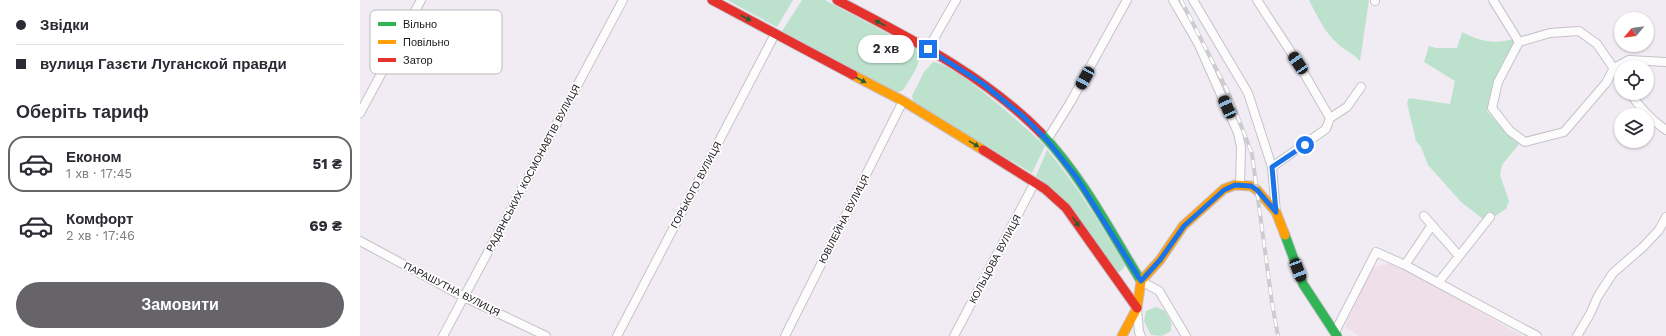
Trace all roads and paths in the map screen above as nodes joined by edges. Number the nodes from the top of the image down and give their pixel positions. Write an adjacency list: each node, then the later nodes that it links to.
1 (421, 0): 11 (street)
2 (623, 0): 39 (street, РАДЯНСЬКИХ КОСМОНАВТІВ ВУЛИЦЯ)
3 (712, 0): 12 (street, one-way to 12)
4 (837, 0): 14 (street, one-way to 4)
5 (956, 0): 14 (street)
6 (1127, 0): 25 (street)
7 (1173, 0): 28 (street)
8 (1193, 0): 26 (street)
9 (1257, 0): 23 (street)
10 (1493, 0): 13 (street)
11 (416, 10)
12 (775, 34): 21 (street, one-way to 21); 44 (street, ГОРЬКОГО ВУЛИЦЯ)
13 (1520, 42): 17 (street); 17 (street)
14 (928, 49): 25 (street)
15 (1654, 61): 16 (street)
16 (1666, 62)
17 (1614, 68)
18 (381, 74): 22 (street)
19 (1361, 87): 23 (street)
20 (1635, 100): 24 (street)
21 (903, 101): 27 (street, one-way to 27); 45 (street, ЮВІЛЕЙНА ВУЛИЦЯ)
22 (360, 113)
23 (1330, 118): 26 (street)
24 (1666, 130)
25 (1047, 140): 37 (street)
26 (1272, 167): 29 (street)
27 (1035, 182): 40 (street, one-way to 40); 46 (street, КОЛЬЦОВА ВУЛИЦЯ)
28 (1240, 185): 29 (street); 37 (street)
29 (1276, 212): 41 (street)
30 (1424, 216): 33 (street)
31 (1490, 217): 35 (street)
32 (1665, 222): 51 (street)
33 (1432, 226): 35 (street); 36 (street)
34 (360, 241): 39 (street, ПАРАШУТНА ВУЛИЦЯ)
35 (1458, 256): 38 (street)
36 (1405, 265): 38 (street); 41 (street)
37 (1141, 281): 40 (street); 49 (street)
38 (1438, 283): 50 (street)
39 (464, 297): 42 (street, РАДЯНСЬКИХ КОСМОНАВТІВ ВУЛИЦЯ); 43 (street, ПАРАШУТНА ВУЛИЦЯ)
40 (1137, 308): 47 (street); 48 (street)
41 (1336, 334)
42 (443, 336)
43 (546, 336)
44 (616, 336)
45 (785, 336)
46 (954, 336)
47 (1122, 336)
48 (1141, 336)
49 (1186, 336)
50 (1537, 336)
51 (1577, 336)

